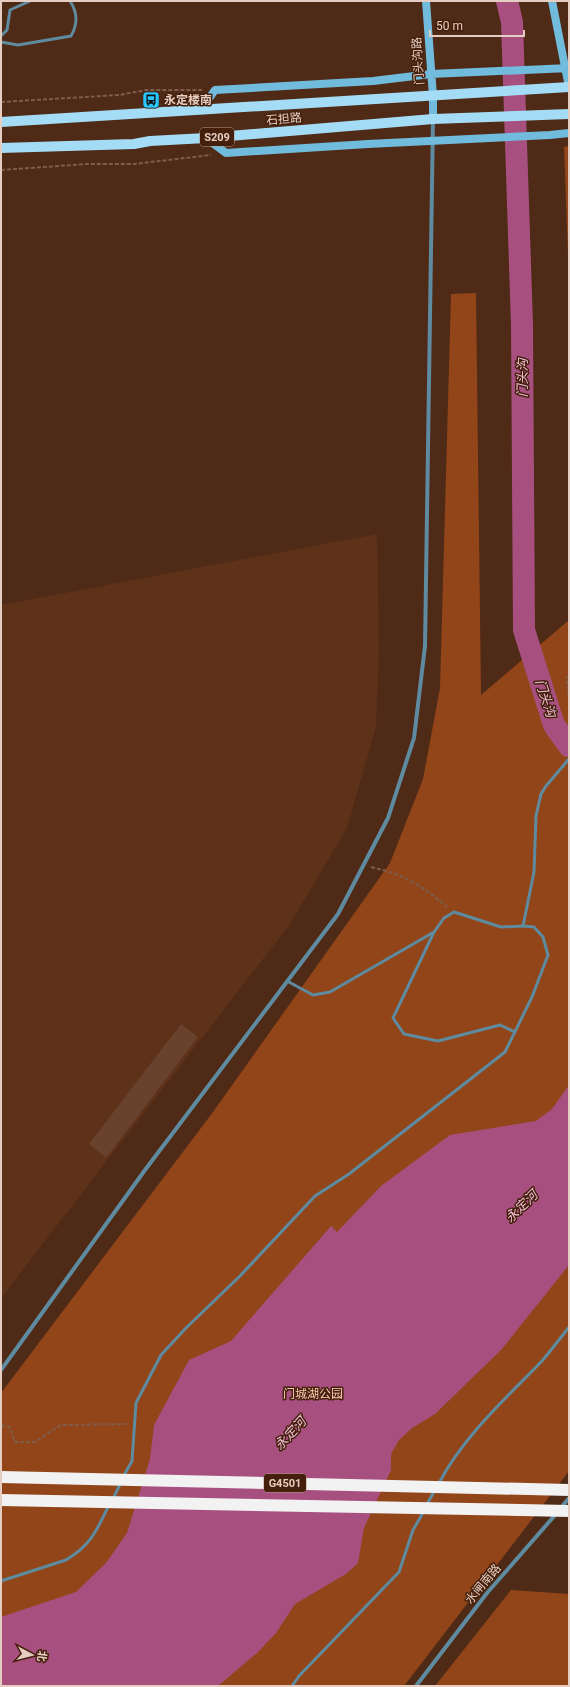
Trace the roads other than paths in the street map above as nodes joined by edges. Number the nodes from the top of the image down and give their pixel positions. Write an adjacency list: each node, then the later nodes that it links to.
1 (30, 1): 5 (lane)
2 (70, 1): 6 (lane)
3 (426, 1): 8 (street, 门头沟路)
4 (552, 1): 7 (street)
5 (1, 36)
6 (1, 42)
7 (567, 69): 8 (street); 9 (street)
8 (431, 74): 10 (street, 门头沟路); 11 (street)
9 (569, 87): 10 (main road, 石担路)
10 (433, 96): 11 (main road, 石担路); 13 (street, 门头沟路)
11 (201, 110): 14 (main road, 石担路)
12 (569, 114): 13 (main road, 石担路 / S209)
13 (432, 119): 16 (main road, 石担路 / S209); 17 (street)
14 (1, 122)
15 (569, 132): 17 (street)
16 (206, 138): 17 (street); 18 (main road, 石担路 / S209)
17 (432, 142): 22 (street)
18 (1, 148)
19 (569, 759): 20 (lane)
20 (523, 926): 21 (lane); 23 (lane)
21 (434, 932): 22 (lane); 23 (lane)
22 (287, 981): 25 (street)
23 (515, 1032): 31 (lane)
24 (569, 1327): 32 (lane)
25 (1, 1370)
26 (1, 1477): 27 (highway, G4501, bridge)
27 (569, 1490)
28 (569, 1498): 33 (street, 水闸南路)
29 (1, 1500): 30 (highway, G4501, bridge)
30 (569, 1511)
31 (1, 1581)
32 (292, 1686)
33 (416, 1686)

